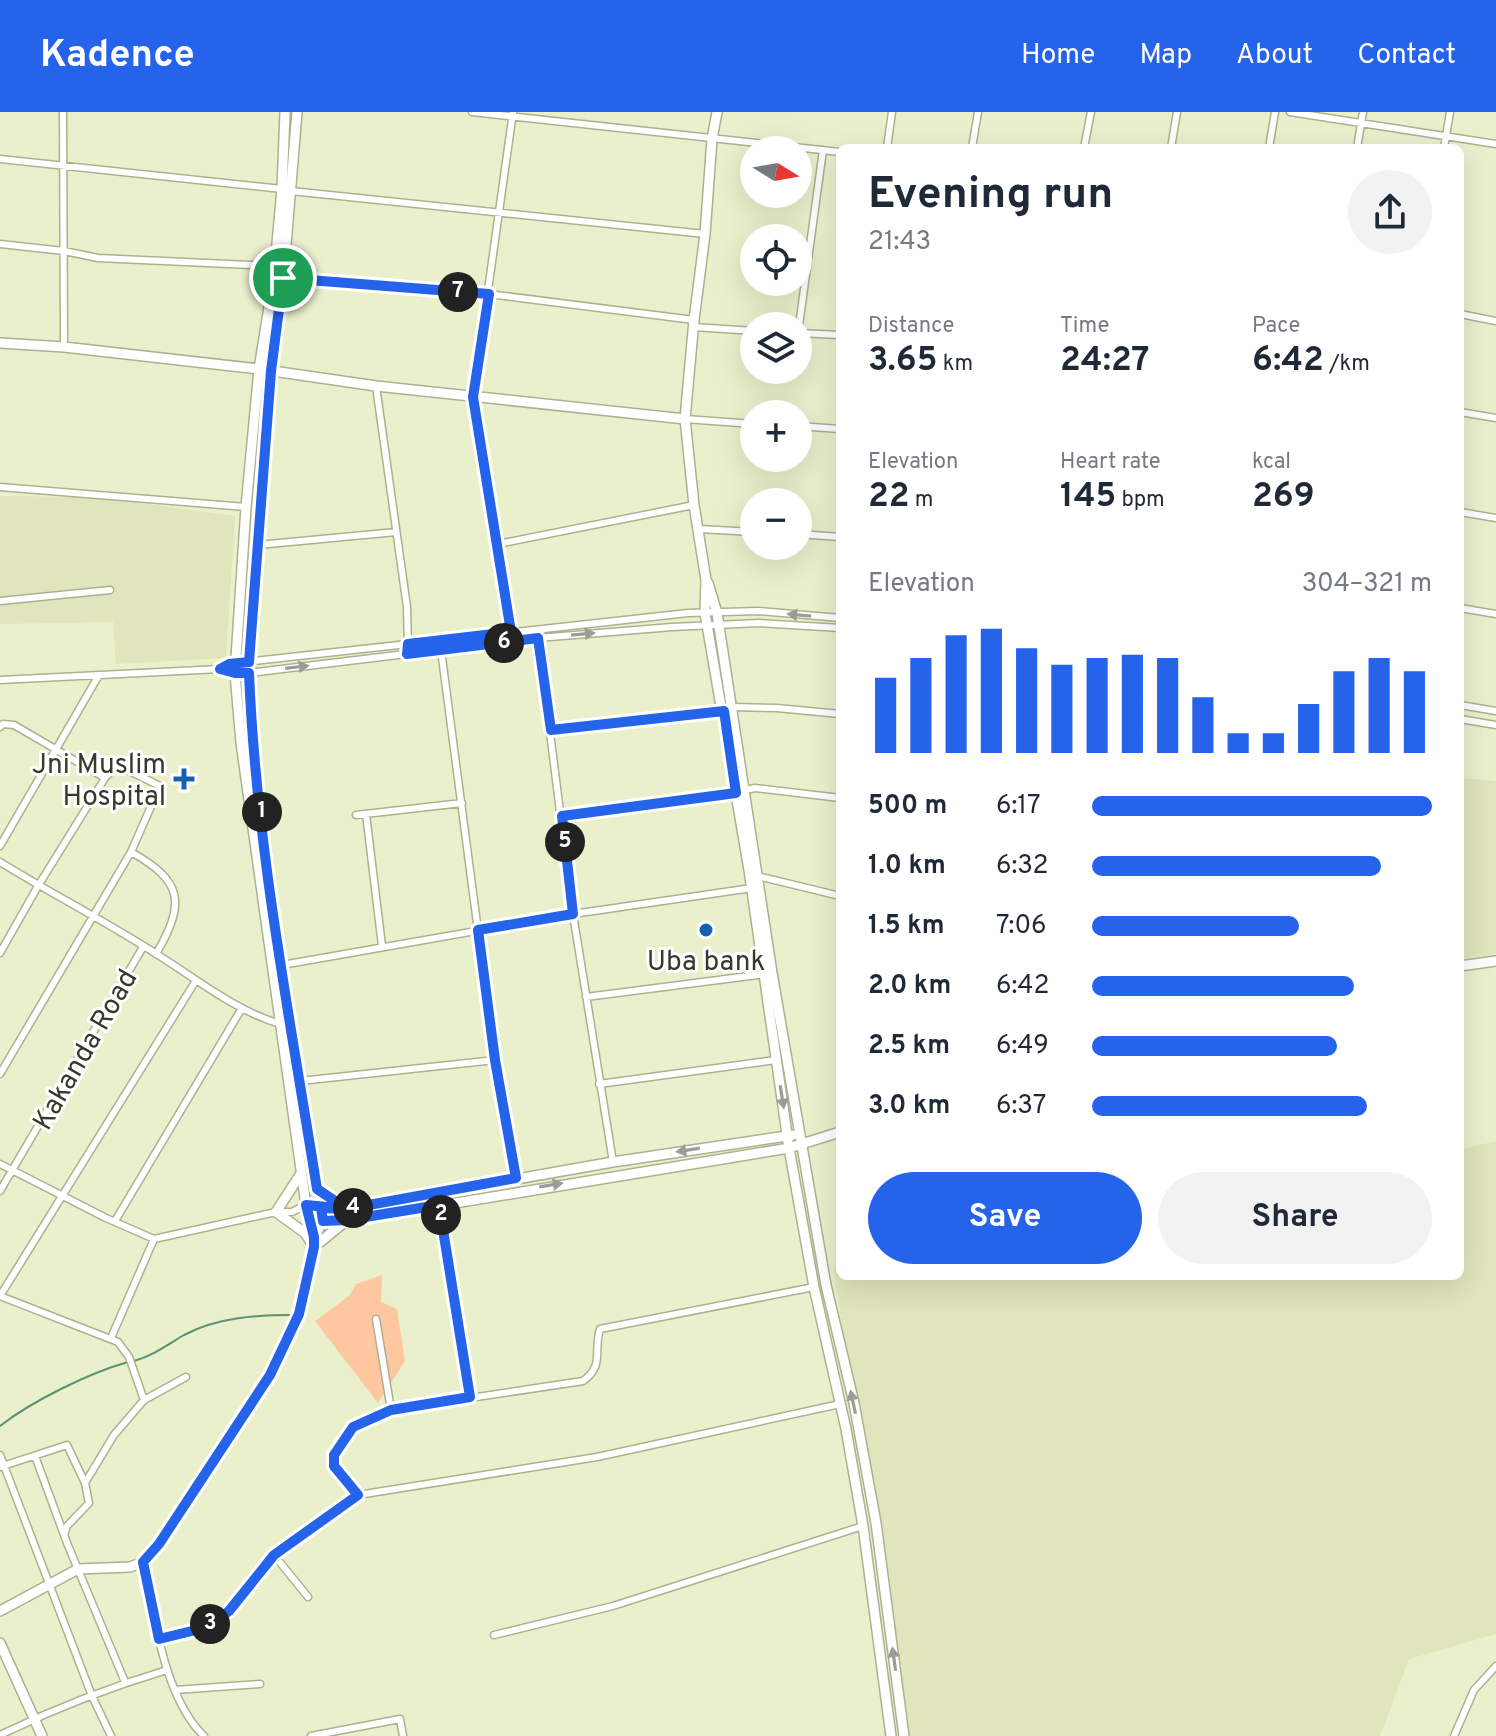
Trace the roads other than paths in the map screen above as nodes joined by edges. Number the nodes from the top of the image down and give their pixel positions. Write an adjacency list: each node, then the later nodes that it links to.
1 (63, 112): 29 (street)
2 (285, 112): 30 (street)
3 (297, 112): 30 (street)
4 (472, 112): 14 (street)
5 (717, 112): 17 (street)
6 (892, 112): 18 (street)
7 (978, 112): 19 (street)
8 (1091, 112): 20 (street)
9 (1177, 112): 21 (street)
10 (1275, 112): 22 (street)
11 (1290, 112): 15 (street)
12 (1363, 112): 15 (street)
13 (1450, 112): 16 (street)
14 (513, 114): 17 (street); 31 (street)
15 (1361, 124): 16 (street); 23 (street)
16 (1446, 137): 24 (street); 25 (street)
17 (712, 139): 26 (street); 32 (street)
18 (888, 144)
19 (973, 144)
20 (1085, 144)
21 (1172, 144)
22 (1270, 144)
23 (1358, 144)
24 (1445, 144)
25 (1496, 144)
26 (823, 150): 27 (street); 38 (street)
27 (836, 152)
28 (0, 159): 29 (street)
29 (63, 166): 30 (street); 34 (street)
30 (287, 190): 31 (street); 35 (street); 36 (street)
31 (500, 212): 32 (street); 37 (street)
32 (705, 234): 41 (street)
33 (0, 244): 34 (street)
34 (64, 251): 35 (street); 46 (street)
35 (274, 266): 47 (street)
36 (283, 278): 37 (street); 48 (street)
37 (489, 294): 41 (street); 50 (street)
38 (801, 312)
39 (1464, 315): 40 (street)
40 (1496, 321)
41 (694, 324): 42 (street); 53 (street)
42 (740, 329)
43 (812, 334): 44 (street)
44 (836, 335)
45 (0, 343): 46 (street)
46 (64, 347): 47 (street)
47 (259, 369): 48 (street); 59 (street)
48 (271, 371): 49 (street); 68 (street)
49 (376, 386): 50 (street); 64 (street)
50 (473, 397): 53 (street); 67 (street)
51 (1464, 413): 52 (street)
52 (1496, 418)
53 (685, 419): 54 (street); 58 (street)
54 (740, 423)
55 (812, 427): 56 (street)
56 (836, 429)
57 (0, 487): 59 (street)
58 (694, 505): 62 (street); 67 (street)
59 (246, 507): 86 (street)
60 (1464, 513): 61 (street)
61 (1496, 518)
62 (699, 529): 63 (street); 69 (street)
63 (740, 531)
64 (396, 532): 68 (street); 82 (street)
65 (812, 535): 66 (street)
66 (836, 537)
67 (498, 544): 80 (street)
68 (258, 545): 85 (street)
69 (706, 580): 73 (street); 74 (street)
70 (110, 590): 71 (street)
71 (0, 601)
72 (1464, 609): 75 (street)
73 (705, 613): 74 (street); 77 (street); 80 (street)
74 (717, 613): 76 (street, one-way to 74); 78 (street)
75 (1496, 614)
76 (836, 618)
77 (707, 625): 78 (street); 81 (street, one-way to 77); 90 (street)
78 (719, 625): 79 (street); 90 (street)
79 (836, 628)
80 (511, 632): 82 (street)
81 (538, 638): 83 (street); 96 (street)
82 (408, 644): 84 (street); 85 (street)
83 (441, 650): 84 (street); 101 (street)
84 (407, 654): 85 (street, one-way to 84)
85 (249, 667): 86 (street); 120 (street)
86 (235, 668): 87 (street); 126 (street)
87 (99, 675): 88 (street); 97 (street)
88 (0, 680)
89 (1464, 706): 91 (street)
90 (728, 709): 92 (street); 96 (street); 99 (street)
91 (1496, 711)
92 (836, 714)
93 (1464, 720): 94 (street)
94 (1496, 725)
95 (0, 727): 97 (street)
96 (551, 730): 104 (street)
97 (56, 748): 98 (street); 105 (street)
98 (105, 778): 106 (street); 109 (street)
99 (740, 792): 100 (street); 104 (street); 108 (street); 110 (street)
100 (836, 798)
101 (462, 803): 102 (street); 114 (street)
102 (366, 814): 103 (street); 115 (street)
103 (356, 815)
104 (562, 816): 112 (street)
105 (0, 846)
106 (131, 852): 113 (street); 118 (street)
107 (0, 862): 109 (street)
108 (757, 876): 111 (street); 134 (street)
109 (38, 886): 113 (street); 117 (street)
110 (752, 888): 112 (street); 122 (street)
111 (836, 895)
112 (573, 914): 114 (street); 124 (street)
113 (94, 918): 116 (street); 129 (street)
114 (478, 930): 115 (street); 127 (street)
115 (382, 946): 120 (street)
116 (143, 947): 118 (street); 138 (street, Kakanda Road)
117 (0, 953)
118 (156, 954): 123 (street)
119 (1496, 961): 121 (street)
120 (282, 965): 130 (street)
121 (1464, 965)
122 (765, 974): 124 (street); 128 (street)
123 (195, 982): 125 (street); 143 (street)
124 (586, 997): 131 (street)
125 (242, 1008): 126 (street); 151 (street)
126 (280, 1024): 139 (street)
127 (495, 1060): 130 (street); 140 (street)
128 (776, 1060): 131 (street); 133 (street, one-way to 133)
129 (0, 1074)
130 (300, 1081): 141 (street)
131 (599, 1084): 136 (street)
132 (836, 1133): 134 (street)
133 (788, 1135): 134 (street); 135 (street); 136 (street, one-way to 136)
134 (801, 1140): 135 (street); 194 (street, one-way to 134)
135 (789, 1148): 145 (street, one-way to 135); 155 (street)
136 (613, 1162): 140 (street)
137 (0, 1164): 138 (street)
138 (13, 1171): 142 (street, Kakanda Road); 143 (street)
139 (300, 1175): 144 (street); 147 (street)
140 (516, 1178): 149 (street)
141 (317, 1189): 146 (street); 149 (street)
142 (0, 1191)
143 (62, 1197): 151 (street); 156 (street)
144 (306, 1205): 146 (street); 148 (street); 150 (street)
145 (439, 1205): 149 (street); 160 (street)
146 (321, 1208): 149 (street); 152 (street)
147 (276, 1212): 148 (street); 153 (street); 154 (street)
148 (292, 1212): 150 (street)
149 (347, 1214): 152 (street); 154 (street)
150 (308, 1219): 152 (street); 154 (street)
151 (115, 1221): 153 (street)
152 (323, 1221): 154 (street)
153 (154, 1239): 158 (street)
154 (314, 1242): 172 (street)
155 (814, 1287): 160 (street); 162 (street)
156 (0, 1296): 158 (street)
157 (376, 1319): 163 (street)
158 (111, 1338): 161 (street)
159 (186, 1377): 161 (street)
160 (470, 1397): 163 (street)
161 (144, 1400): 167 (street)
162 (840, 1404): 168 (street); 169 (street)
163 (391, 1410): 168 (street)
164 (0, 1455): 166 (street)
165 (35, 1456): 166 (street); 167 (street); 170 (street)
166 (2, 1466): 174 (street)
167 (85, 1483): 170 (street)
168 (358, 1495): 171 (street)
169 (863, 1526): 177 (street); 193 (street)
170 (64, 1535): 173 (street)
171 (274, 1555): 175 (street); 178 (street)
172 (143, 1562): 173 (street); 178 (street)
173 (78, 1569): 174 (street); 182 (street)
174 (51, 1585): 176 (street); 185 (street)
175 (308, 1597)
176 (0, 1611)
177 (494, 1635)
178 (159, 1639): 181 (street)
179 (0, 1643): 186 (street)
180 (1496, 1666): 195 (street)
181 (167, 1670): 182 (street); 184 (street)
182 (125, 1682): 185 (street)
183 (260, 1684): 184 (street)
184 (175, 1690): 190 (street)
185 (92, 1696): 186 (street); 189 (street)
186 (35, 1718): 187 (street); 188 (street)
187 (0, 1735)
188 (42, 1736)
189 (111, 1736)
190 (204, 1736)
191 (311, 1736): 192 (street)
192 (403, 1736)
193 (891, 1736)
194 (904, 1736)
195 (1454, 1736)

